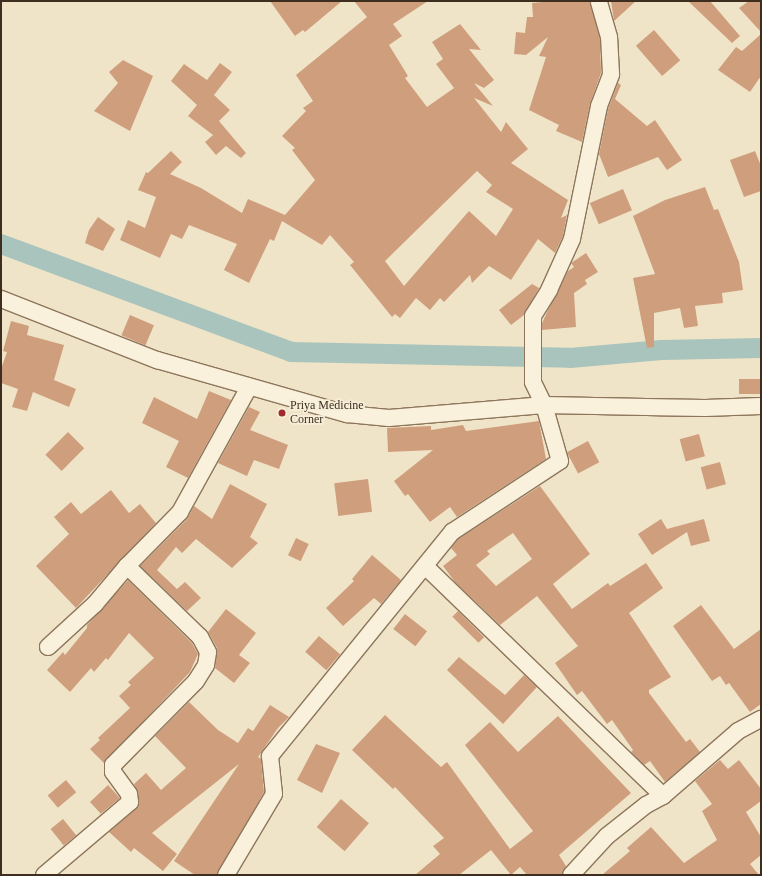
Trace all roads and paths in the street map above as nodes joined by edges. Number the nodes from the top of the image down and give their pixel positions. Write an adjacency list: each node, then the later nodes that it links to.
1 (599, 1): 4 (street)
2 (1, 299): 3 (street)
3 (249, 387): 4 (street); 6 (street)
4 (544, 405): 5 (street); 7 (street)
5 (761, 406)
6 (127, 566): 8 (street); 11 (street)
7 (425, 566): 10 (street); 12 (street)
8 (48, 647)
9 (761, 719): 10 (street)
10 (663, 796): 13 (street)
11 (44, 875)
12 (226, 875)
13 (571, 875)

